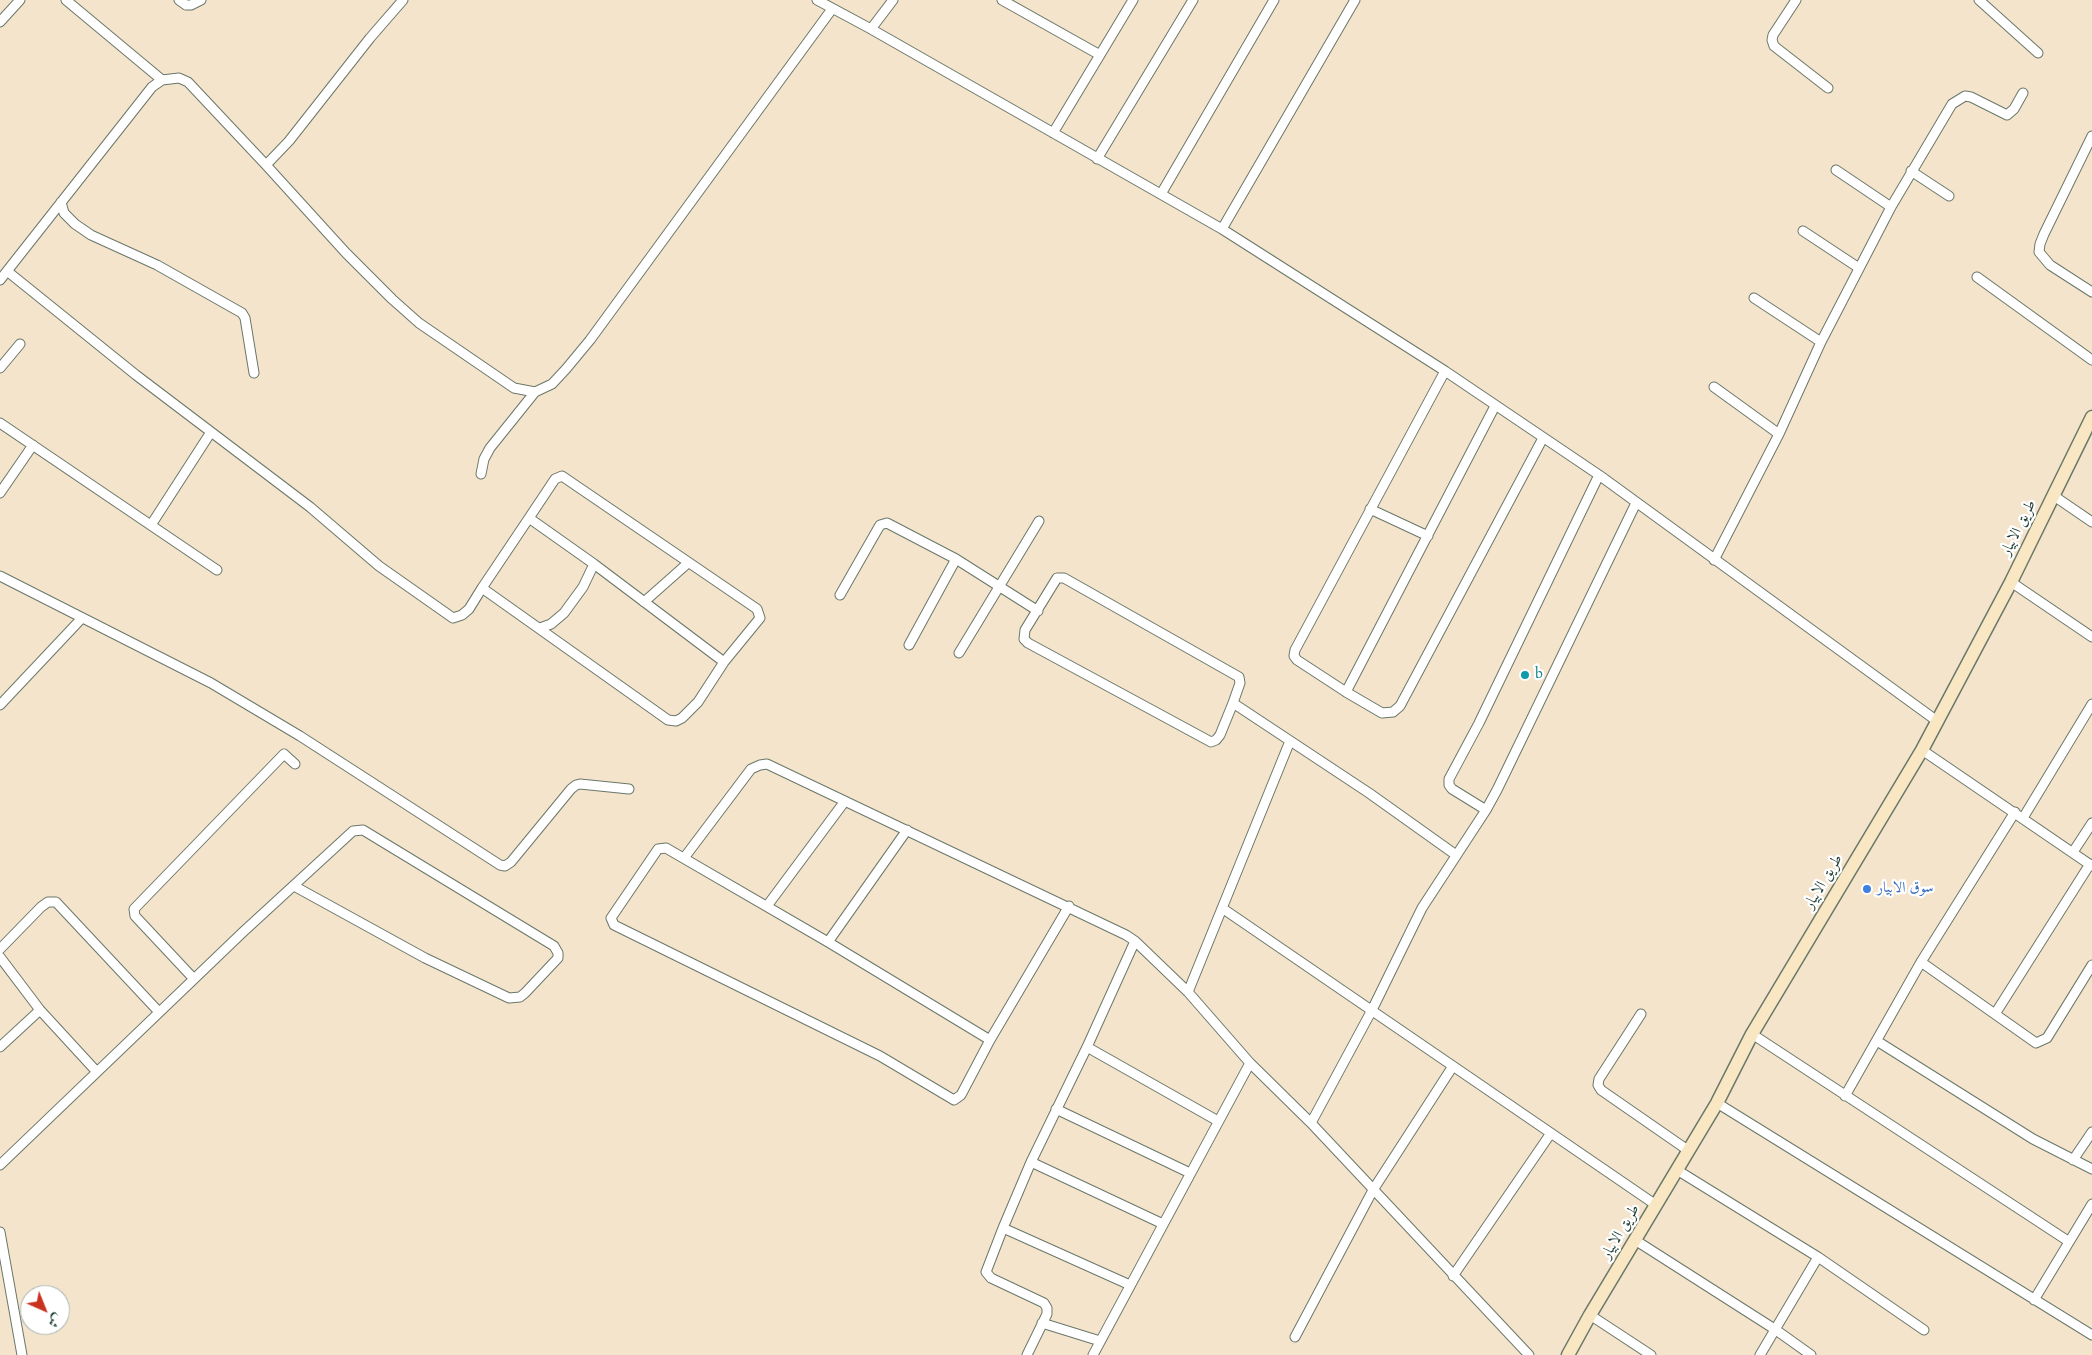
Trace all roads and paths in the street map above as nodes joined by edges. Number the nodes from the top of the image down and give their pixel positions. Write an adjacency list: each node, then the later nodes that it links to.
1 (20, 0): 16 (street)
2 (66, 0): 20 (street)
3 (179, 0): 4 (street)
4 (201, 0)
5 (403, 0): 26 (street)
6 (817, 0): 15 (street)
7 (893, 0): 17 (street)
8 (1002, 0): 19 (street)
9 (1133, 0): 19 (street)
10 (1193, 0): 25 (street)
11 (1274, 0): 29 (street)
12 (1355, 0): 33 (street)
13 (1796, 0): 21 (street)
14 (1980, 0): 18 (street)
15 (832, 9): 17 (street); 48 (street)
16 (0, 22)
17 (871, 28): 23 (street)
18 (2038, 53)
19 (1100, 55): 23 (street)
20 (162, 80): 26 (street); 31 (street)
21 (1828, 88)
22 (2023, 93): 28 (street)
23 (1053, 134): 25 (street)
24 (2092, 136): 39 (street)
25 (1097, 159): 29 (street)
26 (266, 164): 48 (street)
27 (1836, 170): 32 (street)
28 (1911, 171): 30 (street); 32 (street)
29 (1161, 194): 33 (street)
30 (1949, 196)
31 (61, 202): 36 (street); 46 (street)
32 (1891, 206): 35 (street)
33 (1222, 229): 45 (street)
34 (1803, 231): 35 (street)
35 (1859, 268): 41 (street)
36 (7, 272): 38 (street); 52 (street)
37 (1977, 277): 43 (street)
38 (0, 280)
39 (2092, 292)
40 (1754, 298): 41 (street)
41 (1821, 342): 53 (street)
42 (20, 344): 44 (street)
43 (2092, 360)
44 (0, 368)
45 (1445, 371): 49 (street); 61 (street)
46 (254, 373)
47 (1714, 387): 53 (street)
48 (535, 392): 56 (street)
49 (1495, 406): 54 (street); 66 (street)
50 (2092, 417): 59 (main road, طريق الابيار)
51 (0, 423): 55 (street)
52 (211, 432): 65 (street); 75 (street)
53 (1778, 434): 68 (street)
54 (1543, 438): 57 (street); 85 (street)
55 (33, 445): 58 (street); 65 (street)
56 (481, 474)
57 (1599, 475): 60 (street); 95 (street)
58 (0, 493)
59 (2054, 496): 64 (street); 73 (main road, طريق الابيار)
60 (1636, 503): 68 (street); 95 (street)
61 (1370, 509): 66 (street); 85 (street)
62 (528, 518): 69 (street); 70 (street); 75 (street)
63 (1039, 521): 74 (street)
64 (2092, 522)
65 (151, 525): 71 (street)
66 (1428, 536): 85 (street)
67 (956, 559): 74 (street); 76 (street); 82 (street)
68 (1714, 560): 89 (street)
69 (688, 563): 77 (street); 84 (street)
70 (594, 564): 77 (street); 80 (street)
71 (217, 570)
72 (0, 576): 79 (street)
73 (2011, 582): 81 (street); 89 (main road, طريق الابيار)
74 (998, 587): 78 (street); 83 (street)
75 (482, 588): 80 (street)
76 (840, 595)
77 (644, 602): 84 (street)
78 (1038, 611): 86 (street); 86 (street)
79 (82, 618): 88 (street); 93 (street)
80 (540, 628): 84 (street)
81 (2092, 636)
82 (909, 645)
83 (959, 652)
84 (724, 662)
85 (1346, 692)
86 (1233, 703): 90 (street)
87 (2092, 704): 96 (street)
88 (0, 705)
89 (1937, 721): 91 (main road, طريق الابيار)
90 (1290, 741): 100 (street); 106 (street)
91 (1922, 750): 96 (street); 120 (main road, طريق الابيار)
92 (295, 764): 113 (street)
93 (629, 789)
94 (845, 801): 98 (street); 101 (street); 104 (street)
95 (1486, 810): 100 (street)
96 (2019, 815): 99 (street); 111 (street)
97 (2092, 823): 99 (street)
98 (907, 830): 105 (street); 108 (street)
99 (2073, 852): 102 (street)
100 (1456, 855): 116 (street)
101 (684, 858): 104 (street); 121 (street)
102 (2091, 865): 119 (street)
103 (294, 886): 103 (street); 113 (street)
104 (767, 906): 108 (street)
105 (1069, 906): 107 (street); 121 (street)
106 (1222, 908): 114 (street); 116 (street)
107 (1135, 941): 114 (street); 124 (street)
108 (828, 942): 121 (street)
109 (0, 949): 117 (street)
110 (0, 957): 115 (street)
111 (1921, 962): 119 (street); 122 (street)
112 (2092, 965): 119 (street)
113 (194, 979): 117 (street)
114 (1188, 992): 125 (street)
115 (40, 1010): 123 (street); 127 (street)
116 (1372, 1010): 126 (street); 132 (street)
117 (159, 1012): 127 (street)
118 (1641, 1014): 135 (street)
119 (1995, 1014)
120 (1752, 1034): 128 (street); 129 (main road, طريق الابيار)
121 (990, 1040)
122 (1877, 1041): 128 (street); 136 (street)
123 (0, 1047)
124 (1087, 1047): 130 (street); 131 (street)
125 (1250, 1063): 131 (street); 132 (street)
126 (1453, 1066): 134 (street); 142 (street)
127 (97, 1072): 138 (street)
128 (1845, 1096): 149 (street)
129 (1717, 1103): 135 (main road, طريق الابيار); 153 (street)
130 (1056, 1109): 137 (street); 141 (street)
131 (1218, 1121): 141 (street)
132 (1311, 1123): 142 (street)
133 (2092, 1132): 136 (street)
134 (1551, 1133): 144 (street); 151 (street)
135 (1689, 1151): 139 (main road, طريق الابيار)
136 (2073, 1160): 140 (street)
137 (1031, 1162): 145 (street); 146 (street)
138 (0, 1165)
139 (1677, 1170): 144 (main road, طريق الابيار); 150 (street)
140 (2092, 1170)
141 (1190, 1173): 145 (street)
142 (1373, 1190): 151 (street); 159 (street)
143 (2092, 1204): 149 (street)
144 (1656, 1205): 148 (main road, طريق الابيار)
145 (1163, 1224): 152 (street)
146 (1003, 1228): 152 (street); 155 (street)
147 (0, 1232): 161 (street)
148 (1635, 1240): 154 (main road, طريق الابيار); 156 (street)
149 (2068, 1241): 153 (street)
150 (1818, 1257): 156 (street); 157 (street)
151 (1453, 1276): 164 (street)
152 (1130, 1285): 160 (street)
153 (2034, 1300): 158 (street)
154 (1590, 1315): 165 (main road, طريق الابيار); 166 (street)
155 (1042, 1323): 160 (street); 162 (street)
156 (1776, 1330): 167 (street); 168 (street)
157 (1924, 1330)
158 (2091, 1332)
159 (1295, 1337)
160 (1100, 1341): 163 (street)
161 (22, 1355)
162 (1027, 1355)
163 (1093, 1355)
164 (1529, 1355)
165 (1568, 1355)
166 (1651, 1355)
167 (1760, 1355)
168 (1812, 1355)

